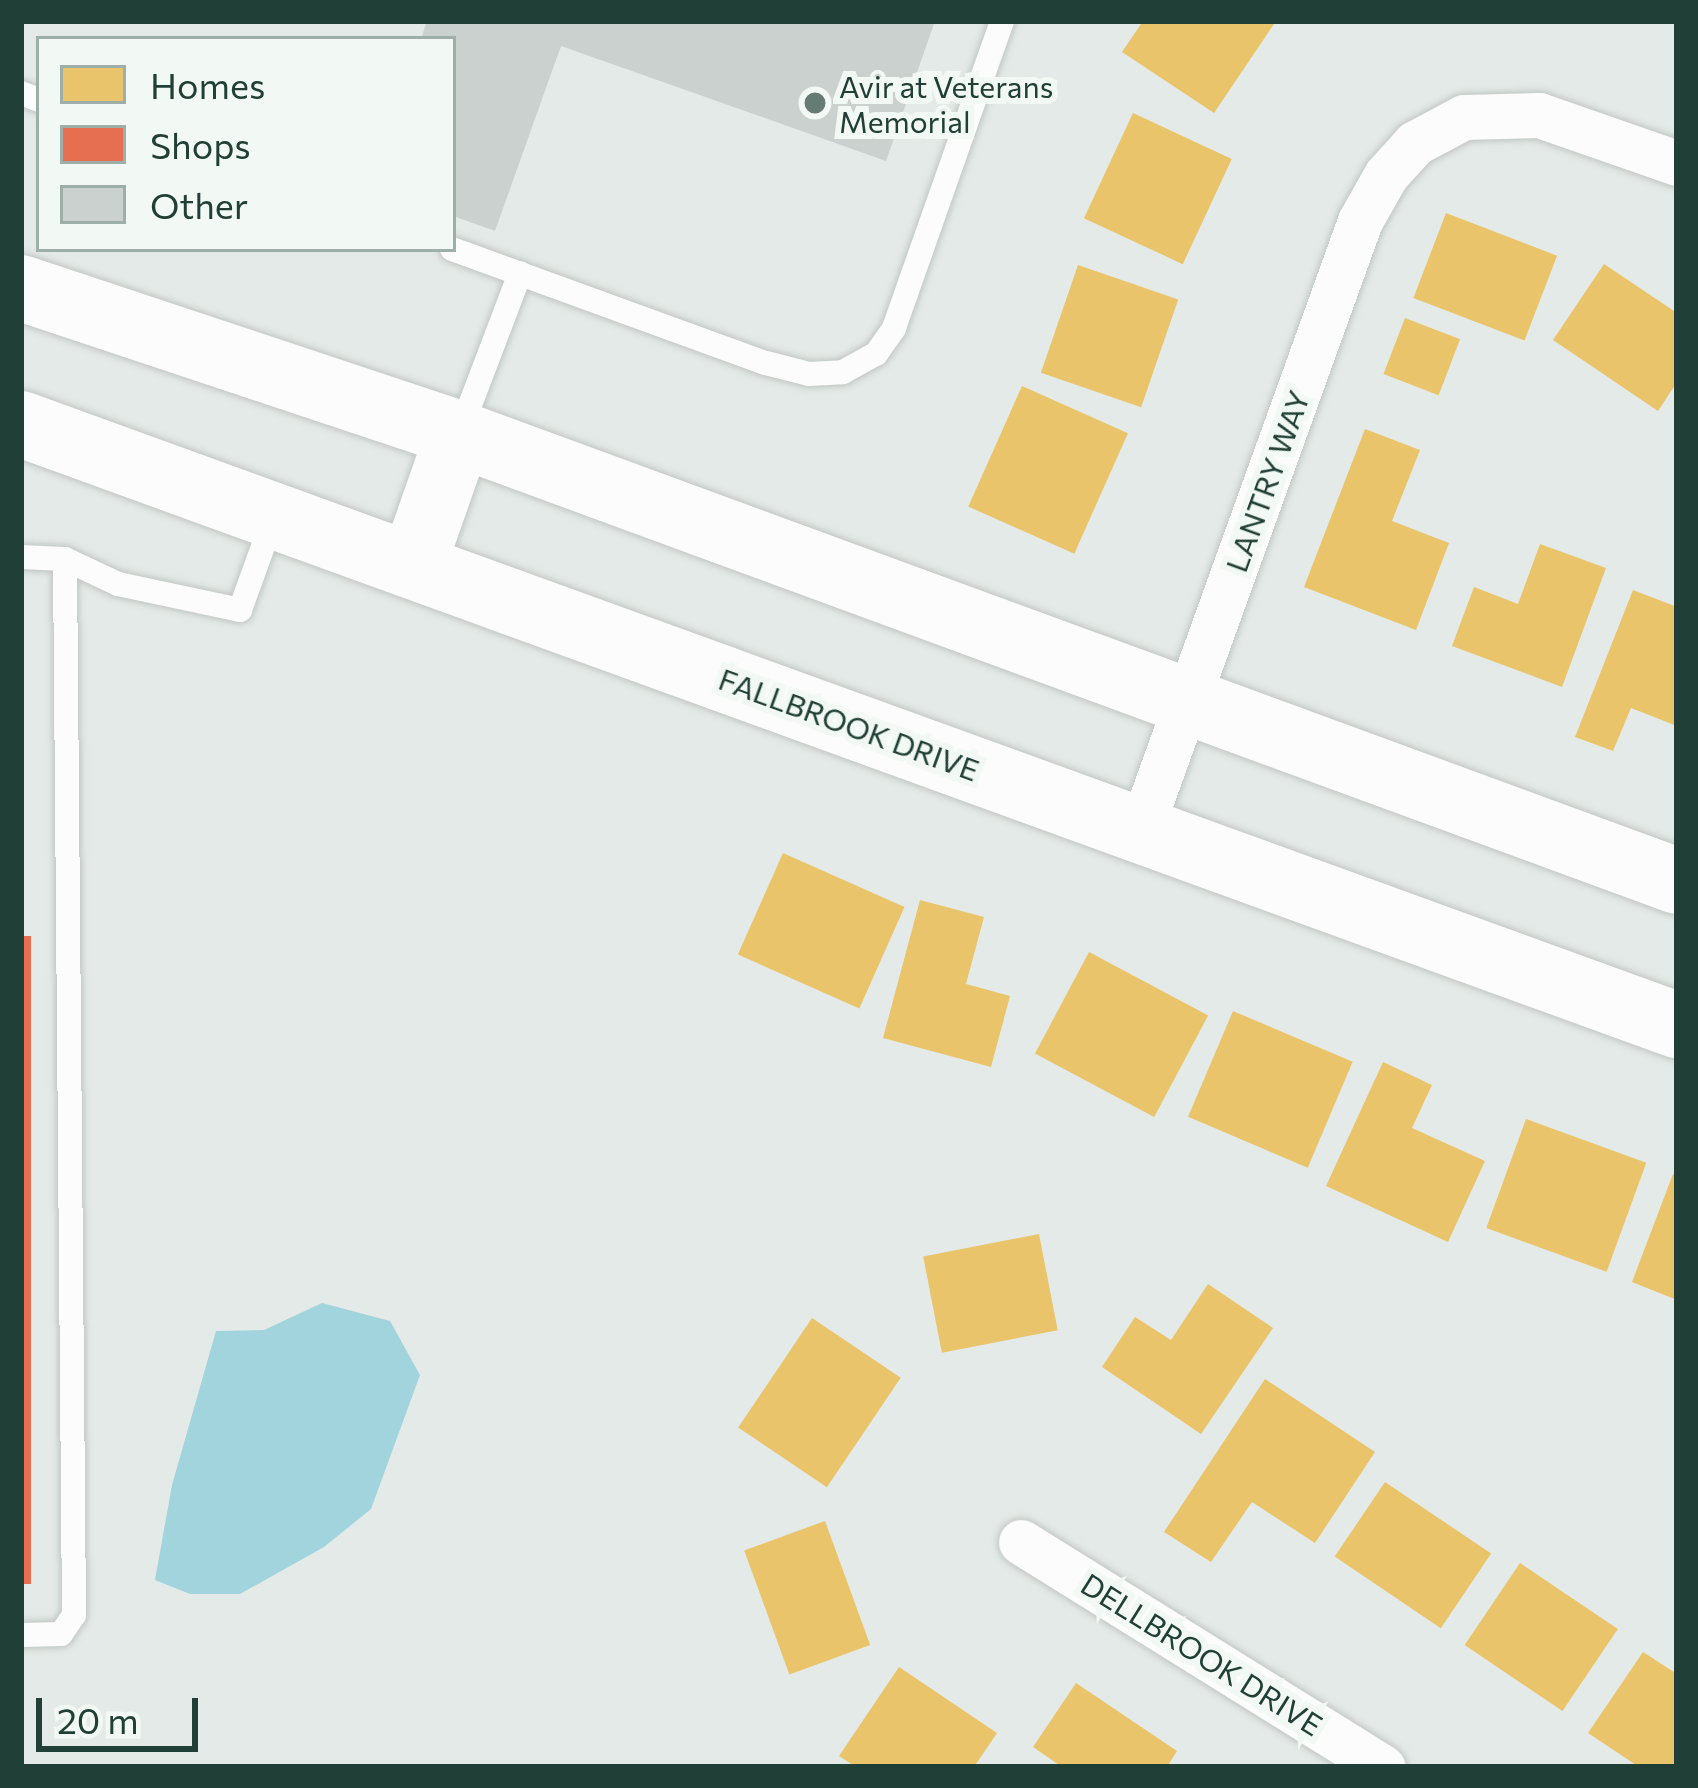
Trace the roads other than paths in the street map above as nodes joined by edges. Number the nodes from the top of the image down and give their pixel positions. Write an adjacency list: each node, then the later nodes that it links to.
1 (1002, 21): 4 (lane)
2 (1677, 164): 12 (street, LANTRY WAY)
3 (456, 250): 4 (lane)
4 (520, 274): 7 (lane)
5 (21, 288): 7 (main road)
6 (21, 424): 8 (main road, FALLBROOK DRIVE)
7 (459, 434): 11 (main road); 12 (main road)
8 (274, 516): 10 (lane); 11 (main road, FALLBROOK DRIVE)
9 (21, 557): 10 (lane)
10 (65, 559): 17 (lane)
11 (413, 565): 13 (main road, FALLBROOK DRIVE)
12 (1187, 703): 13 (street, LANTRY WAY); 14 (main road)
13 (1140, 831): 15 (main road, FALLBROOK DRIVE)
14 (1677, 881)
15 (1677, 1025)
16 (1021, 1541): 18 (street, DELLBROOK DRIVE)
17 (21, 1635)
18 (1383, 1767)

